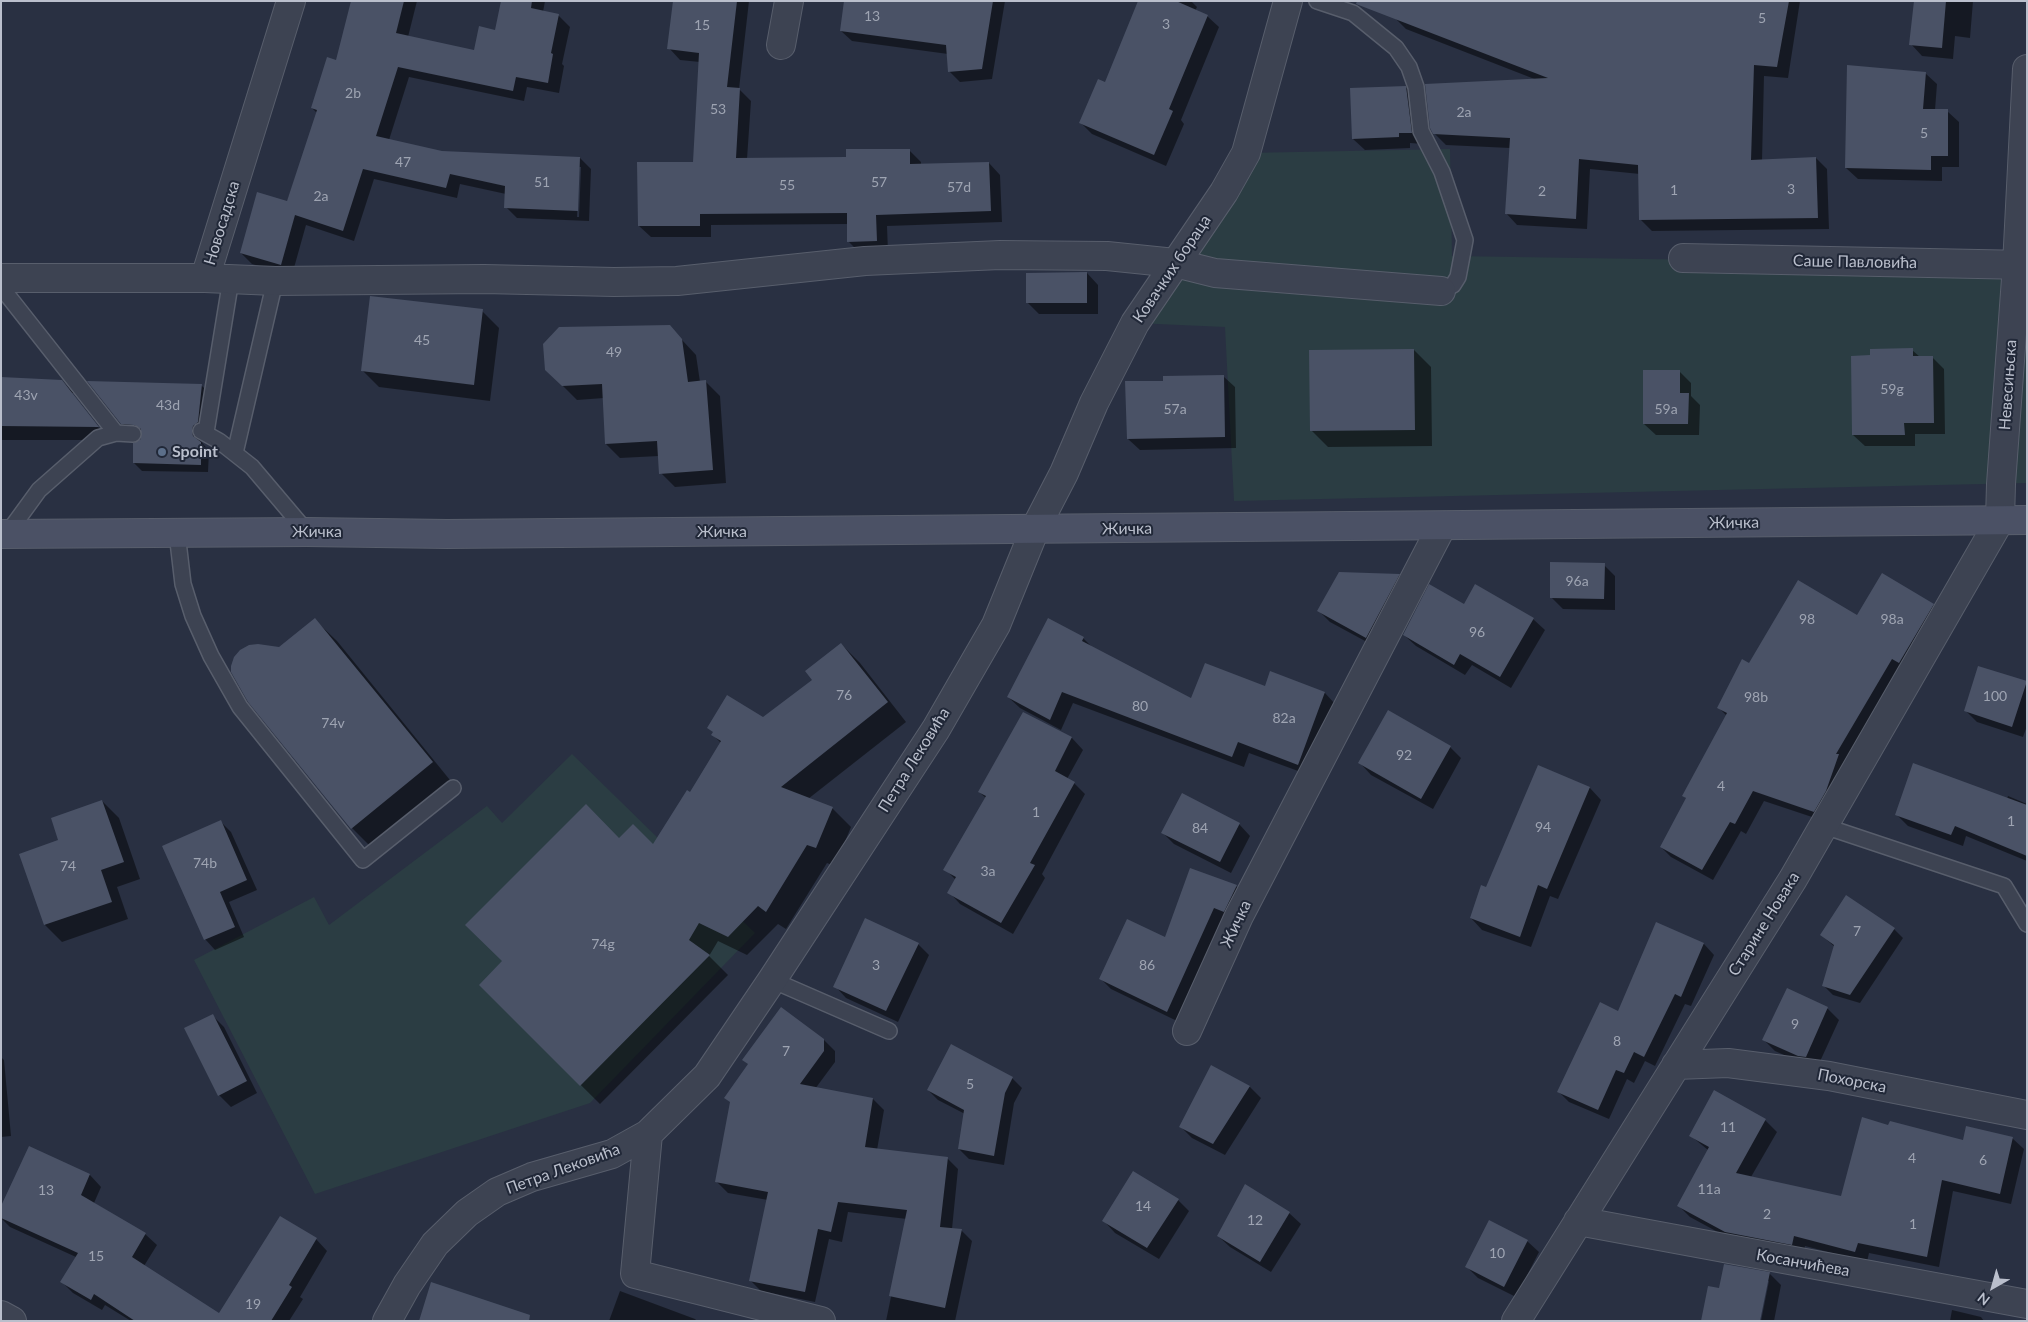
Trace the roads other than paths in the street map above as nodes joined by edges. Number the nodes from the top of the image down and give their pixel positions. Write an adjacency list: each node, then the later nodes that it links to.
1 (291, 1): 11 (street, Новосадска)
2 (789, 1): 5 (street)
3 (1288, 1): 8 (street, Ковачких бораца)
4 (1317, 1): 14 (lane)
5 (781, 45)
6 (2027, 69): 9 (street, Невесињска)
7 (1683, 258): 9 (street, Саше Павловића)
8 (1175, 263): 12 (street); 14 (street); 20 (street, Ковачких бораца)
9 (2022, 265): 18 (street, Невесињска)
10 (1, 278): 11 (street, Новосадска)
11 (218, 279): 12 (street); 17 (lane)
12 (275, 281): 17 (lane)
13 (1, 287): 15 (lane)
14 (1441, 291)
15 (116, 434): 16 (lane); 23 (lane)
16 (133, 434)
17 (235, 453): 21 (lane)
18 (2014, 520): 19 (main road, Жичка); 25 (street, Старине Новака)
19 (1442, 526): 20 (main road, Жичка); 29 (street, Жичка)
20 (1035, 529): 21 (main road, Жичка); 27 (street, Петра Лековића)
21 (307, 532): 22 (main road, Жичка)
22 (177, 533): 23 (main road, Жичка); 24 (lane)
23 (4, 534)
24 (453, 788)
25 (1824, 826): 26 (lane); 30 (street, Старине Новака)
26 (2027, 924)
27 (772, 980): 28 (lane); 32 (street, Петра Лековића)
28 (889, 1031)
29 (1187, 1031)
30 (1676, 1065): 31 (street, Похорска); 33 (street, Старине Новака)
31 (2027, 1114)
32 (648, 1134): 37 (street, Петра Лековића); 38 (street, Петра Лековића)
33 (1578, 1221): 34 (street, Косанчићева); 39 (street, Старине Новака)
34 (2027, 1304)
35 (1, 1315): 36 (street)
36 (12, 1321)
37 (387, 1321)
38 (821, 1321)
39 (1516, 1321)

